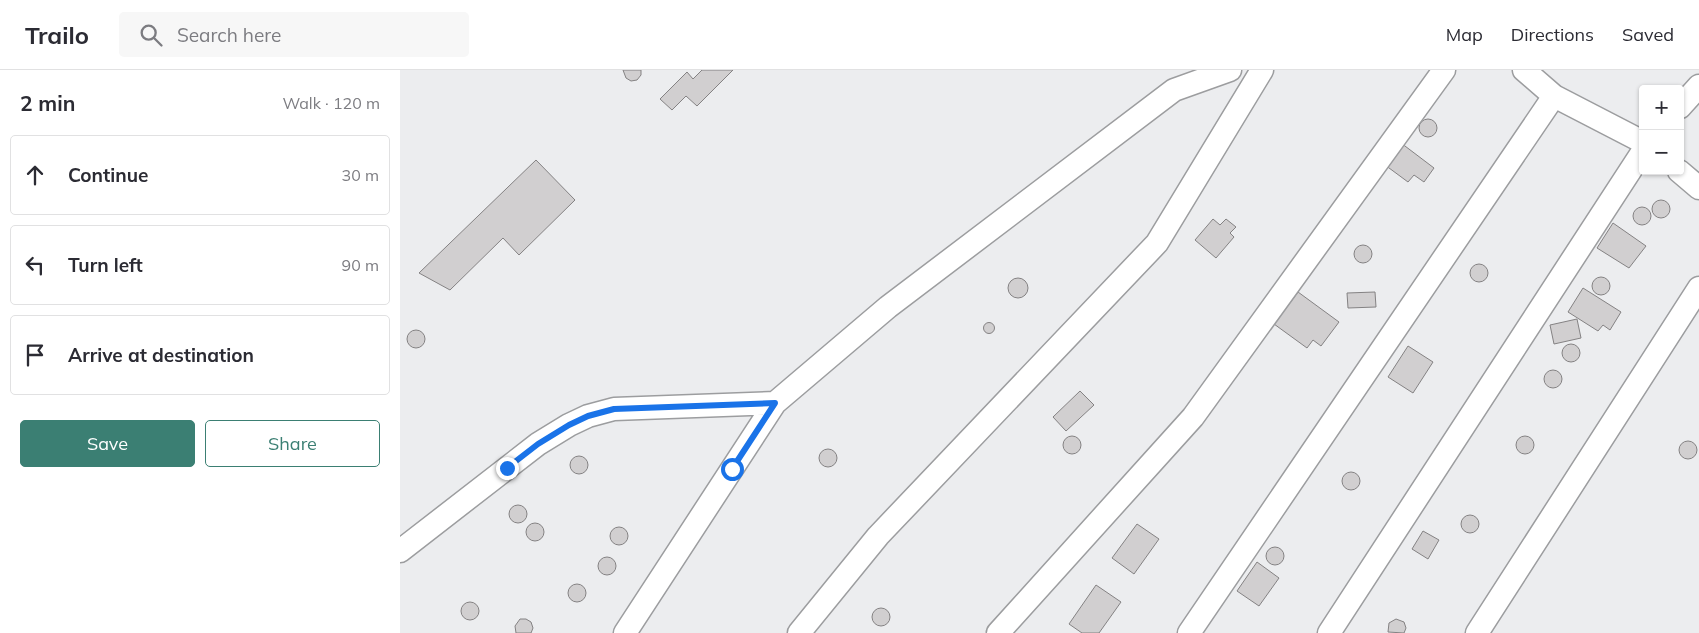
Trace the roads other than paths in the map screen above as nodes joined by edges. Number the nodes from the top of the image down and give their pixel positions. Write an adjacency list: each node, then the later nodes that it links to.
1 (1230, 70): 13 (street)
2 (1262, 70): 16 (street)
3 (1444, 70): 17 (street)
4 (1524, 70): 6 (street)
5 (1699, 86): 7 (street)
6 (1554, 96): 8 (street); 18 (street)
7 (1684, 103)
8 (1639, 140)
9 (1639, 157): 19 (street)
10 (1684, 175): 11 (street)
11 (1699, 188)
12 (1699, 288): 20 (street)
13 (775, 403): 14 (street); 15 (street)
14 (400, 551)
15 (625, 633)
16 (799, 633)
17 (998, 633)
18 (1189, 633)
19 (1329, 633)
20 (1477, 633)

